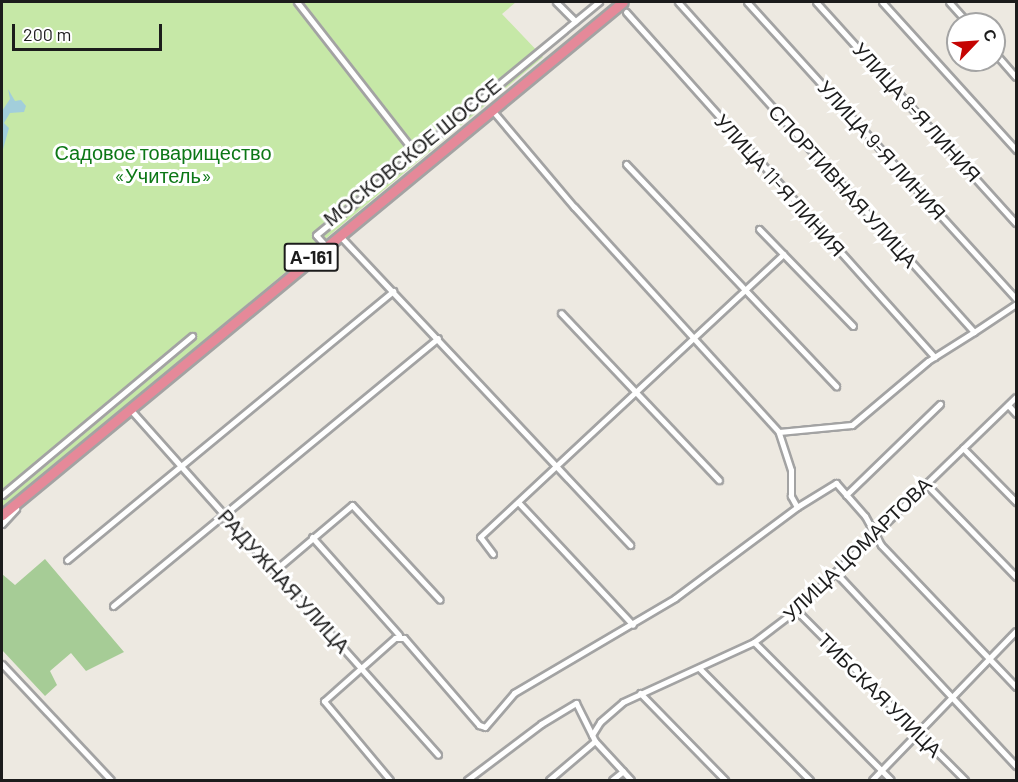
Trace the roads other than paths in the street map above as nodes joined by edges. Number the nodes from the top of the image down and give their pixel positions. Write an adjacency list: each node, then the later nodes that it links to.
1 (297, 2): 15 (street)
2 (556, 2): 10 (street)
3 (599, 2): 10 (street)
4 (623, 2): 13 (highway, МОСКОВСКОЕ ШОССЕ / А-161)
5 (678, 2): 28 (street, СПОРТИВНАЯ УЛИЦА)
6 (747, 2): 24 (street, УЛИЦА 9-Я ЛИНИЯ)
7 (816, 2): 17 (street, УЛИЦА 8-Я ЛИНИЯ)
8 (882, 2): 14 (street)
9 (626, 12): 32 (street, УЛИЦА 11-Я ЛИНИЯ)
10 (574, 21): 15 (street)
11 (1006, 65): 12 (street)
12 (1017, 77)
13 (492, 110): 19 (highway, МОСКОВСКОЕ ШОССЕ / А-161); 30 (street)
14 (1017, 150)
15 (415, 153): 20 (street)
16 (626, 164): 22 (street)
17 (1017, 223)
18 (759, 229): 21 (street)
19 (339, 234): 20 (highway, МОСКОВСКОЕ ШОССЕ / А-161); 23 (street)
20 (325, 245): 38 (highway, МОСКОВСКОЕ ШОССЕ / А-161)
21 (783, 254): 22 (street); 27 (street)
22 (746, 289): 30 (street); 33 (street)
23 (393, 291): 31 (street); 43 (street)
24 (1017, 299)
25 (1017, 304): 28 (street)
26 (561, 313): 34 (street)
27 (854, 326)
28 (975, 332): 32 (street)
29 (192, 336): 46 (street)
30 (694, 337): 34 (street); 40 (street)
31 (438, 338): 42 (street); 52 (street)
32 (935, 357): 40 (street)
33 (836, 386)
34 (635, 393): 42 (street); 44 (street)
35 (1017, 397): 37 (street, УЛИЦА ЦОМАРТОВА)
36 (940, 404): 47 (street)
37 (1008, 405): 39 (street); 41 (street, УЛИЦА ЦОМАРТОВА)
38 (130, 410): 43 (street, РАДУЖНАЯ УЛИЦА); 51 (highway, МОСКОВСКОЕ ШОССЕ / А-161); 53 (street)
39 (1017, 414)
40 (779, 432): 50 (street)
41 (963, 448): 45 (street, УЛИЦА ЦОМАРТОВА); 49 (street)
42 (559, 465): 48 (street); 56 (street)
43 (181, 467): 52 (street, РАДУЖНАЯ УЛИЦА); 58 (street)
44 (719, 480)
45 (926, 483): 55 (street, УЛИЦА ЦОМАРТОВА); 61 (street)
46 (2, 495)
47 (846, 495): 50 (street); 55 (street)
48 (518, 502): 57 (street); 65 (street)
49 (1017, 502)
50 (797, 507): 65 (street)
51 (2, 514)
52 (225, 515): 59 (street, РАДУЖНАЯ УЛИЦА); 63 (street)
53 (2, 524)
54 (312, 537): 59 (street); 62 (street); 67 (street)
55 (875, 537): 60 (street, УЛИЦА ЦОМАРТОВА); 69 (street)
56 (630, 545)
57 (493, 554)
58 (66, 560)
59 (274, 571): 71 (street, РАДУЖНАЯ УЛИЦА)
60 (836, 573): 64 (street, УЛИЦА ЦОМАРТОВА); 77 (street)
61 (1017, 577)
62 (440, 600)
63 (113, 606)
64 (796, 610): 68 (street, УЛИЦА ЦОМАРТОВА); 78 (street, ТИБСКАЯ УЛИЦА)
65 (633, 625): 67 (street)
66 (1017, 631): 69 (street)
67 (399, 635): 71 (street)
68 (754, 642): 72 (street, УЛИЦА ЦОМАРТОВА); 83 (street)
69 (988, 659): 74 (street); 77 (street)
70 (2, 663): 84 (street)
71 (361, 667): 80 (street, РАДУЖНАЯ УЛИЦА); 85 (street)
72 (699, 668): 76 (street, УЛИЦА ЦОМАРТОВА); 91 (street)
73 (1017, 676): 74 (street)
74 (1011, 681): 75 (street)
75 (1017, 687)
76 (640, 693): 79 (street, УЛИЦА ЦОМАРТОВА); 90 (street)
77 (955, 698): 78 (street); 81 (street)
78 (918, 734): 83 (street); 94 (street, ТИБСКАЯ УЛИЦА)
79 (594, 738): 82 (street); 86 (street); 87 (street, УЛИЦА ЦОМАРТОВА)
80 (438, 755)
81 (1017, 766)
82 (623, 771): 88 (street); 89 (street)
83 (882, 771): 92 (street); 93 (street)
84 (111, 780)
85 (390, 780)
86 (467, 780)
87 (549, 780)
88 (612, 780)
89 (631, 780)
90 (725, 780)
91 (810, 780)
92 (872, 780)
93 (891, 780)
94 (965, 780)

